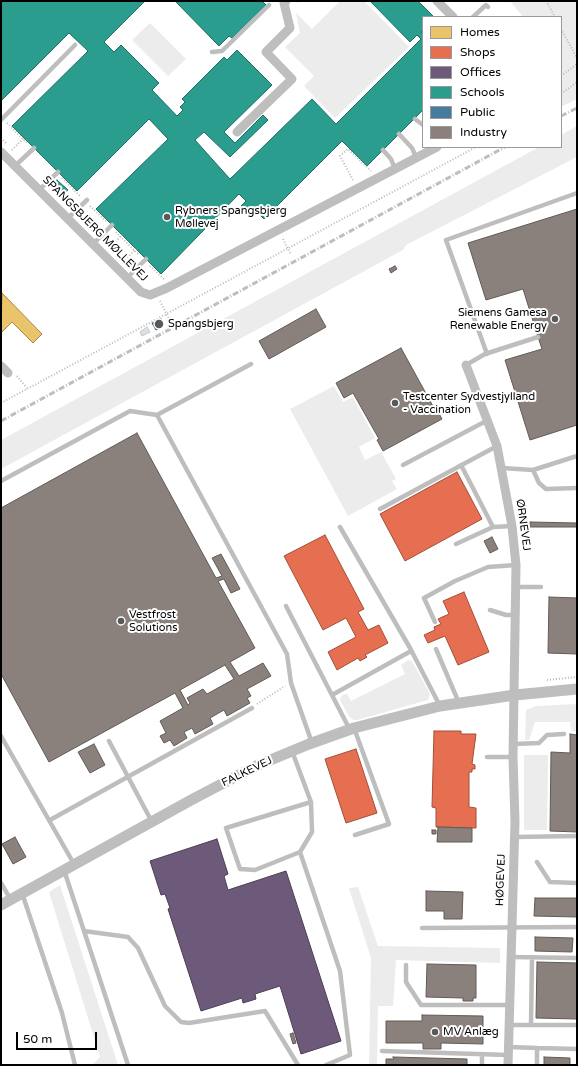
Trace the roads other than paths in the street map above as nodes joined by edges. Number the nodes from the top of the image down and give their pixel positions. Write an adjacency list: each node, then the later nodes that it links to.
1 (286, 1): 12 (street)
2 (437, 1): 5 (street)
3 (269, 5): 8 (lane)
4 (488, 7): 6 (lane)
5 (452, 16)
6 (474, 16)
7 (75, 45): 9 (lane)
8 (212, 52)
9 (2, 119)
10 (415, 119): 11 (lane)
11 (422, 124)
12 (237, 132)
13 (399, 134): 18 (lane)
14 (33, 148): 20 (lane)
15 (435, 148): 18 (street)
16 (383, 150): 19 (lane)
17 (4, 155): 20 (street, SPANGSBJERG MØLLEVEJ)
18 (416, 158): 19 (street)
19 (393, 165): 29 (street, SPANGSBJERG MØLLEVEJ)
20 (15, 166): 22 (street, SPANGSBJERG MØLLEVEJ)
21 (58, 172): 22 (lane)
22 (39, 190): 25 (street, SPANGSBJERG MØLLEVEJ)
23 (577, 193): 31 (lane)
24 (87, 200): 25 (lane)
25 (67, 219): 27 (street, SPANGSBJERG MØLLEVEJ)
26 (112, 225): 27 (lane)
27 (93, 244): 29 (street, SPANGSBJERG MØLLEVEJ)
28 (146, 259): 29 (lane)
29 (127, 278)
30 (538, 337): 31 (lane)
31 (488, 354): 33 (lane)
32 (251, 364): 36 (lane)
33 (466, 364): 37 (street, ØRNEVEJ)
34 (1, 366): 35 (street)
35 (8, 373)
36 (157, 415): 44 (lane); 70 (lane)
37 (488, 420): 38 (street, ØRNEVEJ); 40 (lane)
38 (498, 446): 41 (lane); 42 (street, ØRNEVEJ)
39 (577, 456): 43 (lane)
40 (403, 465)
41 (461, 466): 46 (lane); 49 (lane)
42 (502, 468): 43 (lane); 47 (street, ØRNEVEJ)
43 (533, 470): 45 (lane)
44 (1, 481)
45 (577, 488)
46 (380, 509)
47 (512, 526): 49 (lane); 51 (street, ØRNEVEJ)
48 (340, 527): 59 (lane)
49 (493, 527): 50 (lane)
50 (456, 544)
51 (516, 565): 52 (street, ØRNEVEJ); 57 (lane)
52 (516, 587): 53 (lane); 56 (street, ØRNEVEJ)
53 (541, 587)
54 (286, 606): 61 (lane)
55 (490, 610): 56 (lane)
56 (515, 615): 62 (street, ØRNEVEJ)
57 (435, 622)
58 (436, 649): 63 (lane)
59 (412, 651): 61 (lane); 64 (lane)
60 (577, 689): 62 (street, FALKEVEJ)
61 (332, 695): 66 (lane)
62 (515, 695): 63 (street, FALKEVEJ); 71 (street, HØGEVEJ)
63 (459, 703): 64 (street, FALKEVEJ)
64 (440, 706): 66 (street, FALKEVEJ)
65 (252, 708): 75 (lane)
66 (352, 729): 70 (street, FALKEVEJ); 79 (lane)
67 (564, 734): 71 (lane)
68 (1, 736): 77 (lane)
69 (109, 741): 75 (lane)
70 (312, 743): 72 (street, FALKEVEJ)
71 (514, 744): 74 (street, HØGEVEJ)
72 (292, 751): 76 (lane); 78 (street, FALKEVEJ)
73 (487, 757): 74 (lane)
74 (513, 757): 81 (street, HØGEVEJ)
75 (128, 776): 77 (lane); 78 (lane)
76 (310, 802): 82 (lane); 82 (lane)
77 (50, 820): 84 (lane)
78 (152, 822): 84 (street, FALKEVEJ)
79 (355, 835)
80 (577, 836): 81 (lane)
81 (514, 837): 93 (street, HØGEVEJ)
82 (300, 852): 111 (lane)
83 (537, 862): 87 (lane)
84 (74, 864): 85 (street, FALKEVEJ)
85 (64, 870): 88 (street, FALKEVEJ); 94 (lane)
86 (1, 883): 89 (lane)
87 (577, 883)
88 (22, 894): 89 (street, FALKEVEJ); 108 (lane)
89 (11, 900): 90 (street, FALKEVEJ)
90 (1, 905)
91 (577, 927): 93 (lane)
92 (422, 928): 93 (lane)
93 (512, 928): 95 (street, HØGEVEJ)
94 (84, 931): 109 (lane); 110 (lane)
95 (511, 957): 96 (lane); 99 (street, HØGEVEJ)
96 (532, 957): 97 (lane); 102 (lane)
97 (577, 958)
98 (406, 965): 99 (lane)
99 (510, 1005): 100 (street, HØGEVEJ)
100 (509, 1025): 102 (lane); 106 (street, HØGEVEJ)
101 (577, 1025): 102 (lane)
102 (531, 1026)
103 (537, 1048): 104 (lane); 106 (lane); 114 (lane)
104 (577, 1049)
105 (382, 1051): 107 (lane)
106 (509, 1051): 107 (lane); 113 (street, HØGEVEJ)
107 (482, 1054): 112 (lane)
108 (75, 1065)
109 (128, 1065)
110 (298, 1065)
111 (326, 1065)
112 (482, 1065)
113 (508, 1065)
114 (537, 1065)

